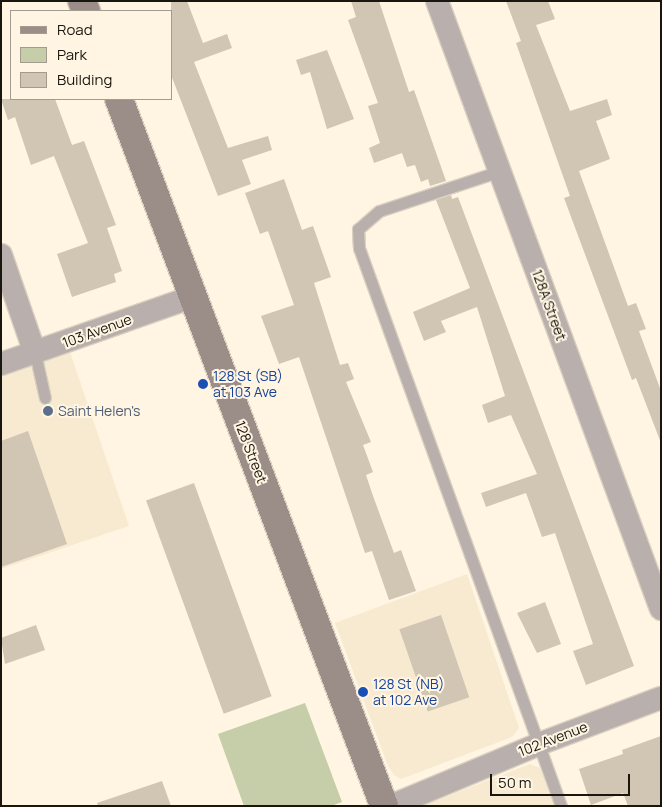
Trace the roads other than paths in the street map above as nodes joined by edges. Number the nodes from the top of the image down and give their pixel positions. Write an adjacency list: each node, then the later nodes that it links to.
1 (437, 1): 3 (street, 128A Street)
2 (119, 100): 5 (main road, 128 Street)
3 (500, 171): 9 (street, 128A Street); 11 (lane)
4 (1, 255): 6 (street)
5 (192, 297): 6 (street, 103 Avenue); 12 (main road, 128 Street)
6 (35, 353): 7 (street, 103 Avenue); 8 (lane)
7 (1, 364)
8 (45, 398)
9 (661, 609)
10 (661, 698): 11 (street, 102 Avenue)
11 (539, 744): 13 (street, 102 Avenue); 14 (lane)
12 (384, 806)
13 (391, 806)
14 (561, 806)

